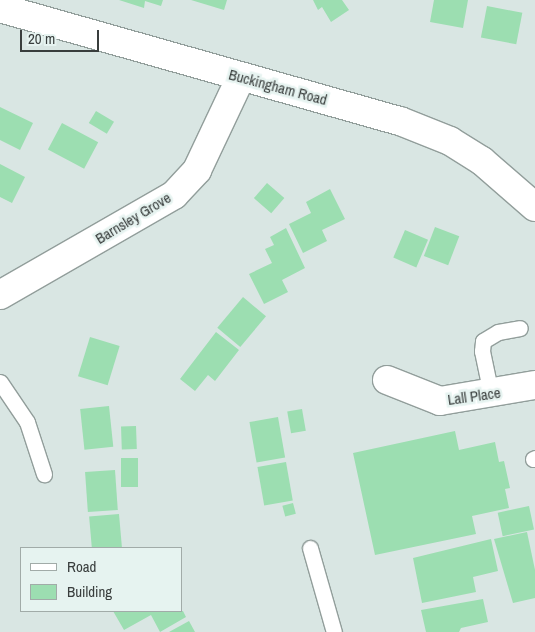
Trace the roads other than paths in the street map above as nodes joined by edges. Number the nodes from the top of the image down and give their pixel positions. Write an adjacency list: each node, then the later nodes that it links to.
1 (0, 8): 2 (street, Buckingham Road)
2 (241, 77): 3 (street, Buckingham Road); 4 (street, Barnsley Grove)
3 (535, 207)
4 (0, 295)
5 (520, 328): 9 (lane)
6 (387, 380): 9 (street, Lall Place)
7 (0, 382): 10 (lane)
8 (535, 385): 9 (street, Lall Place)
9 (491, 394)
10 (44, 474)
11 (310, 548): 12 (lane)
12 (334, 632)

